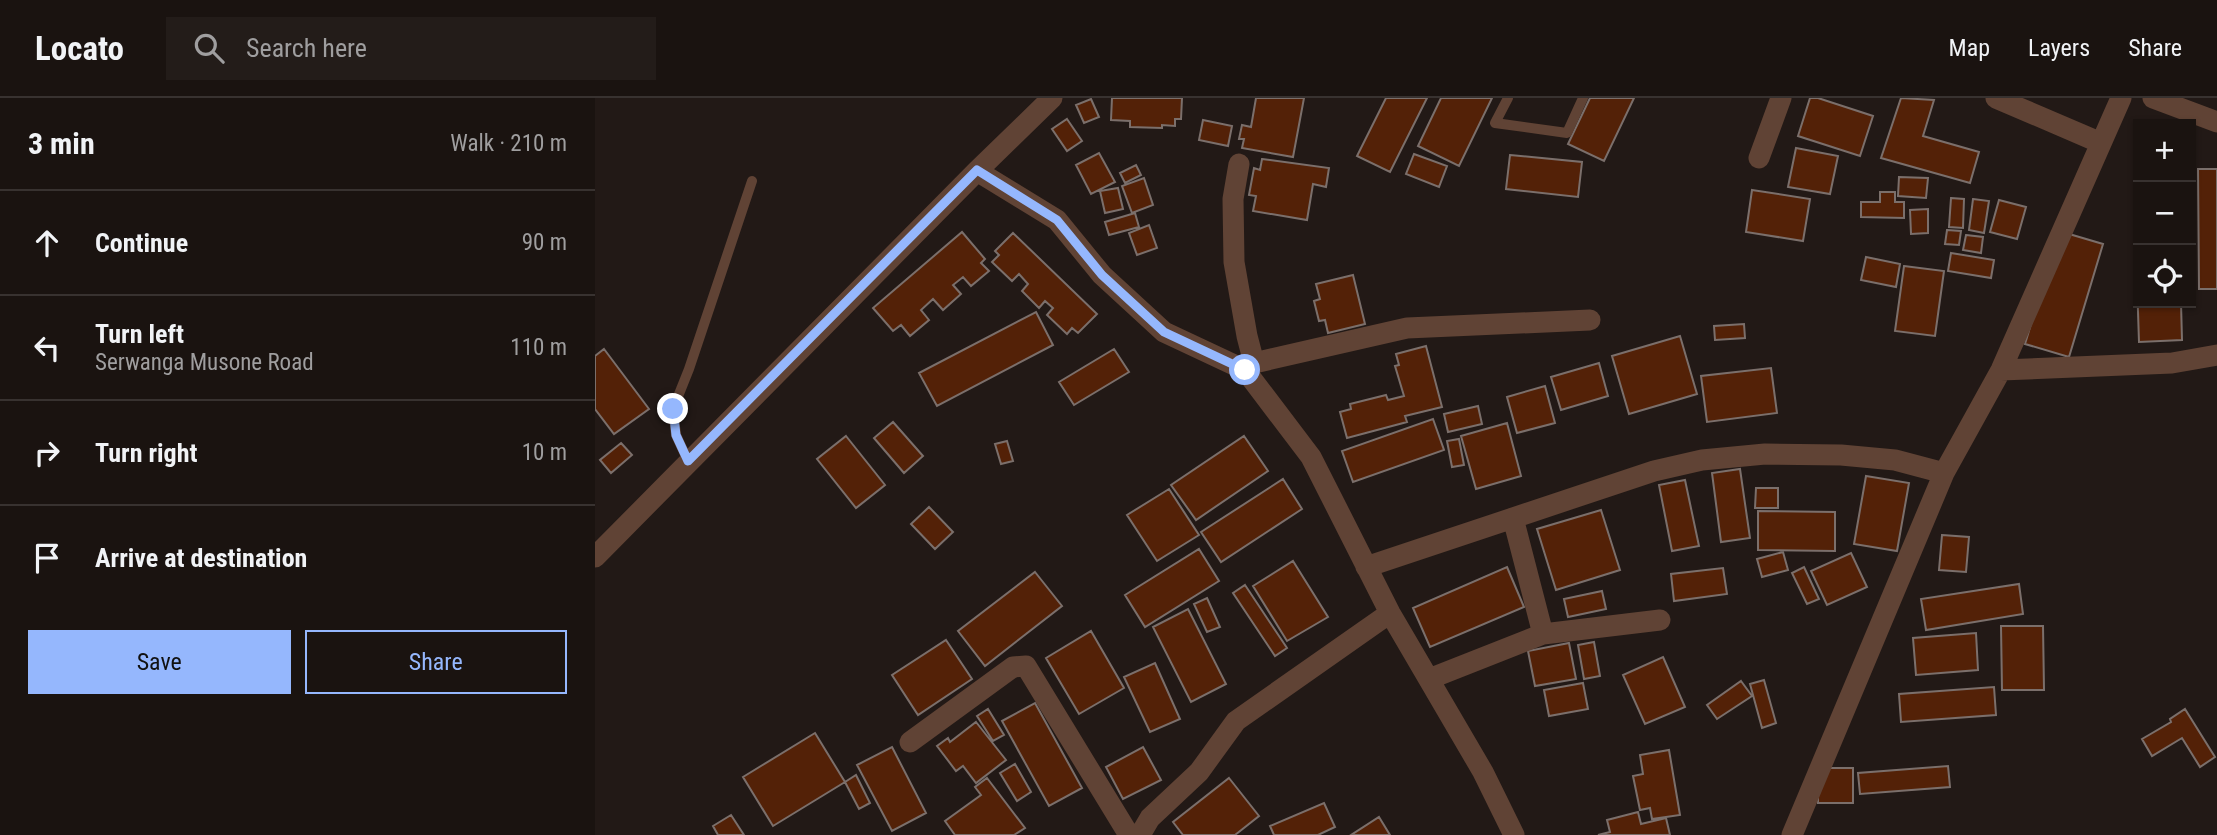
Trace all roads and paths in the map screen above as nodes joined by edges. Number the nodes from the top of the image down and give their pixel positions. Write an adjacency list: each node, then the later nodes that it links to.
1 (1052, 98): 12 (street)
2 (1508, 98): 3 (lane)
3 (1583, 98)
4 (1781, 98): 10 (street)
5 (1996, 98): 9 (street)
6 (2120, 98): 9 (street)
7 (2153, 98): 8 (street)
8 (2217, 122)
9 (2101, 143): 17 (street)
10 (1759, 158)
11 (1239, 164): 16 (street)
12 (977, 170): 16 (street); 18 (street)
13 (751, 181): 18 (lane)
14 (1590, 320): 16 (street)
15 (2217, 355): 17 (street)
16 (1250, 367): 22 (street)
17 (2001, 370): 19 (street)
18 (688, 461): 21 (street)
19 (1944, 473): 20 (street); 31 (street)
20 (1513, 518): 22 (street); 25 (street)
21 (595, 556)
22 (1366, 567): 23 (street)
23 (1390, 613): 26 (street); 29 (street)
24 (1660, 620): 25 (street)
25 (1543, 634): 26 (street)
26 (1429, 679): 30 (street)
27 (910, 742): 28 (street)
28 (1129, 835)
29 (1140, 835)
30 (1514, 835)
31 (1792, 835)

